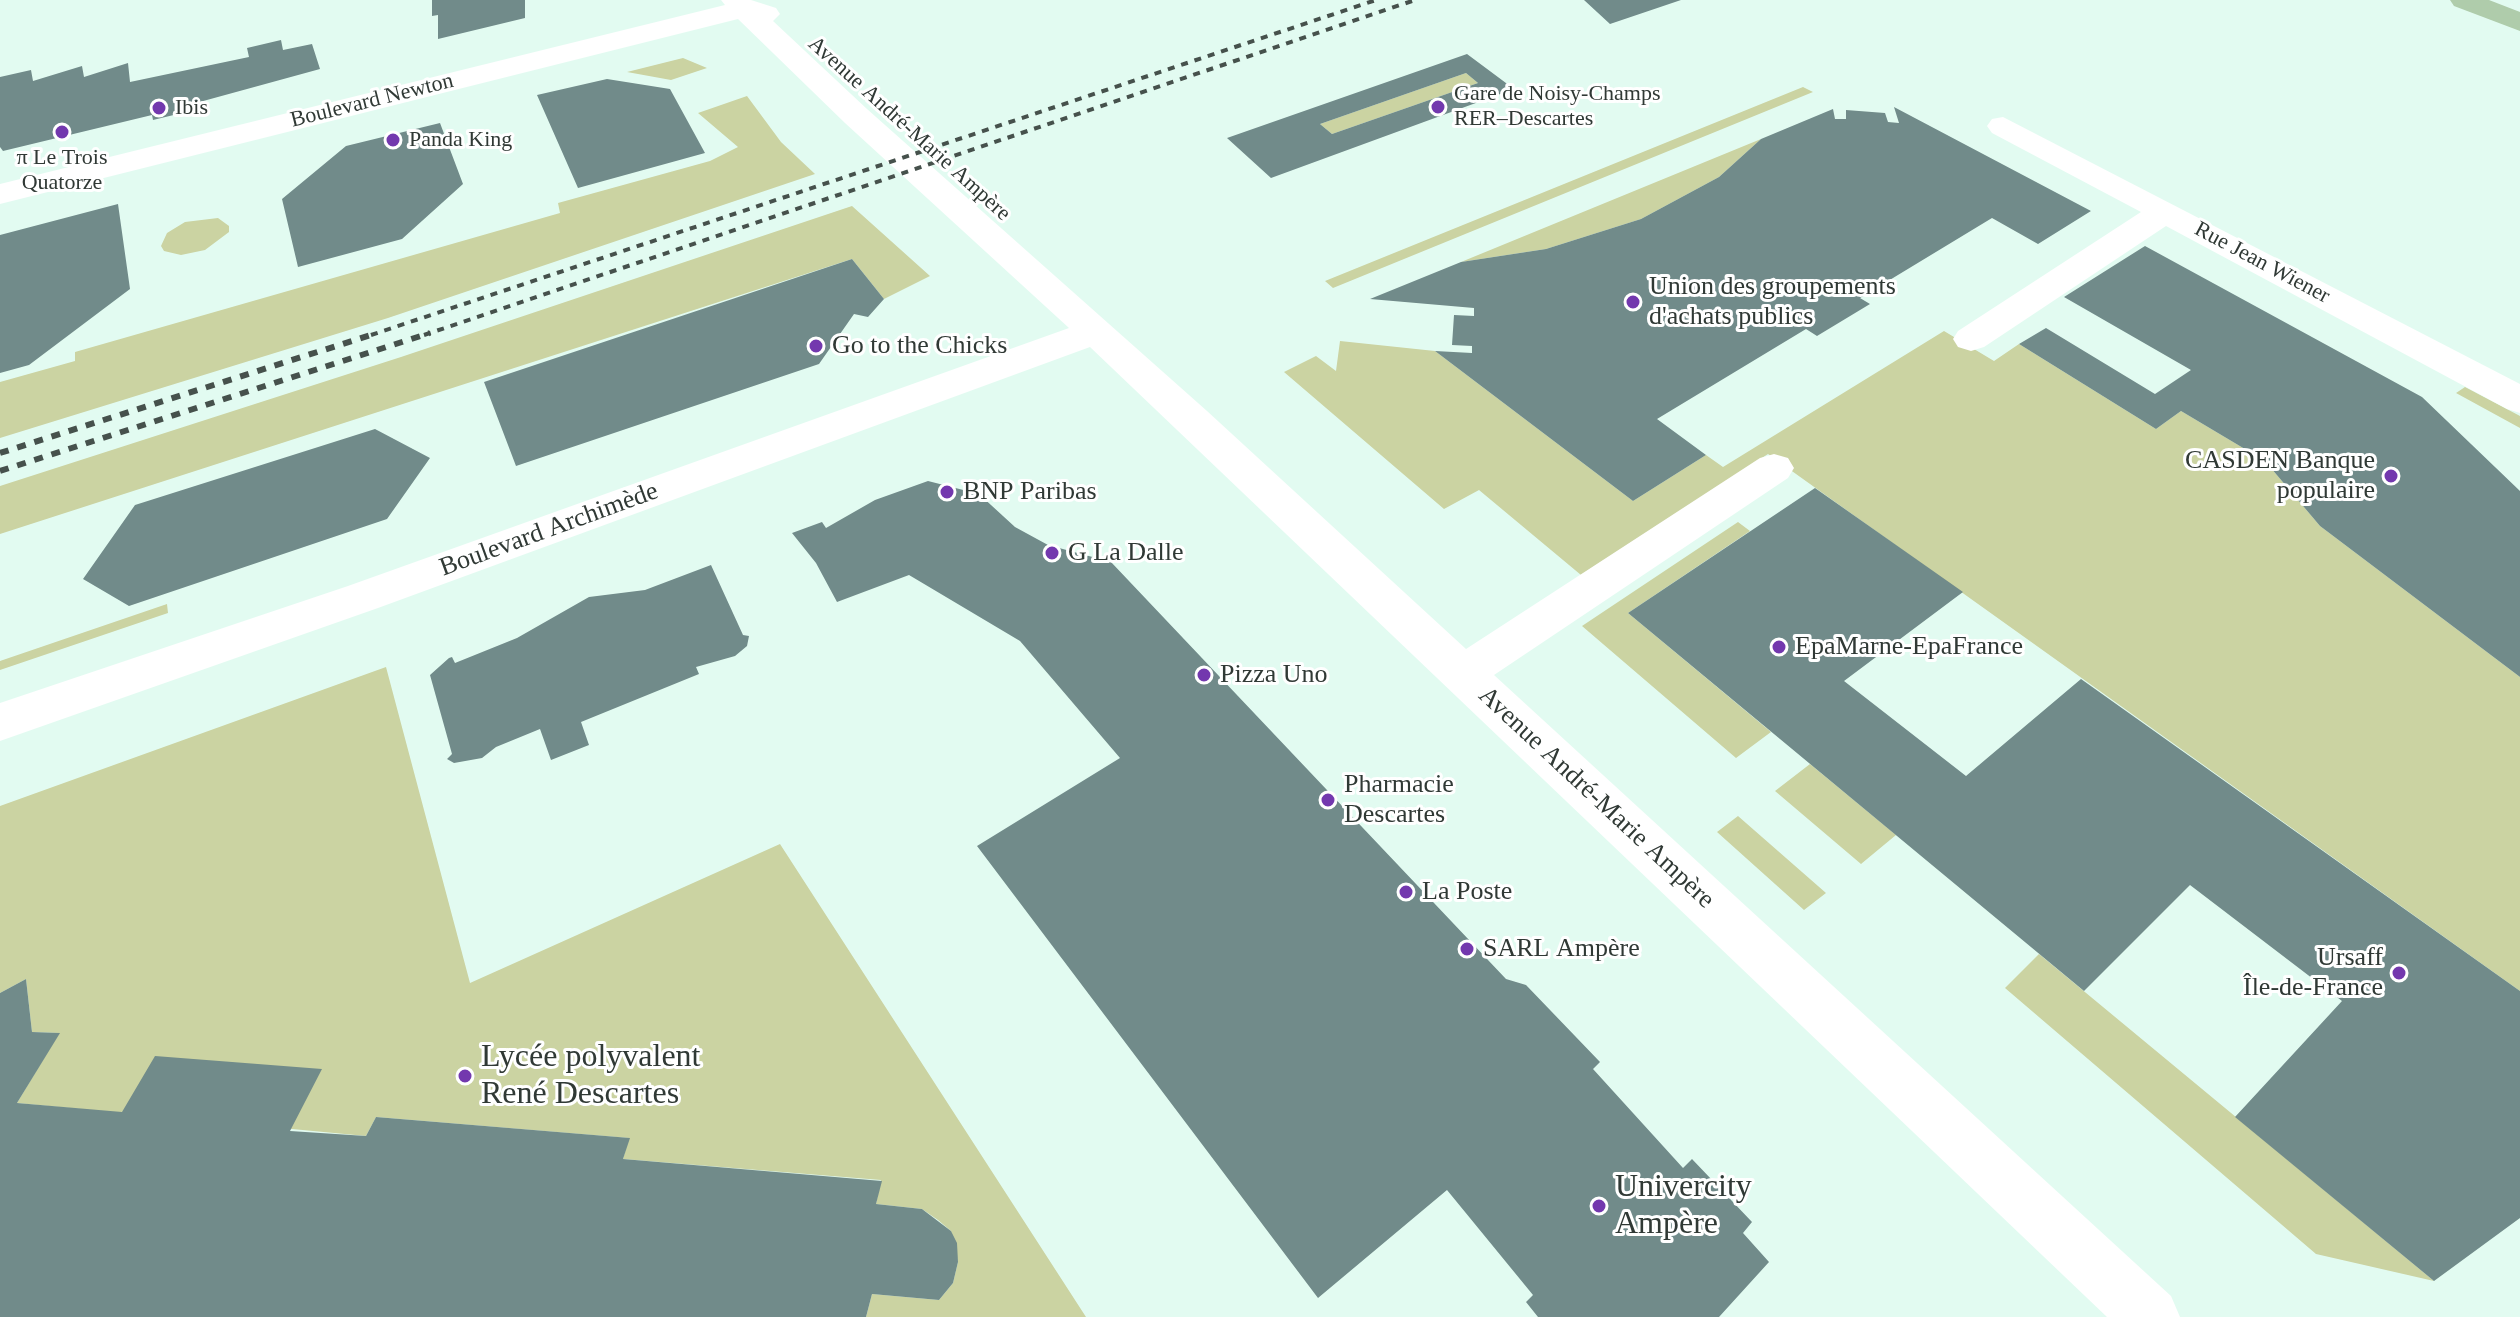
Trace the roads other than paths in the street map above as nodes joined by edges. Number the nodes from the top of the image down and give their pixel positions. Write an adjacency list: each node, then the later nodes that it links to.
1 (2464, 0): 3 (main road)
2 (740, 4): 5 (street, Boulevard Newton); 7 (street, Avenue André-Marie Ampère)
3 (2520, 22)
4 (2003, 126): 6 (street, Rue Jean Wiener)
5 (0, 194)
6 (2164, 212): 8 (street); 9 (street, Rue Jean Wiener)
7 (1095, 332): 11 (street, Avenue André-Marie Ampère); 12 (street, Boulevard Archimède)
8 (1971, 339)
9 (2520, 400)
10 (1774, 468): 11 (street)
11 (1463, 673): 13 (street, Avenue André-Marie Ampère)
12 (0, 722)
13 (2150, 1317)

